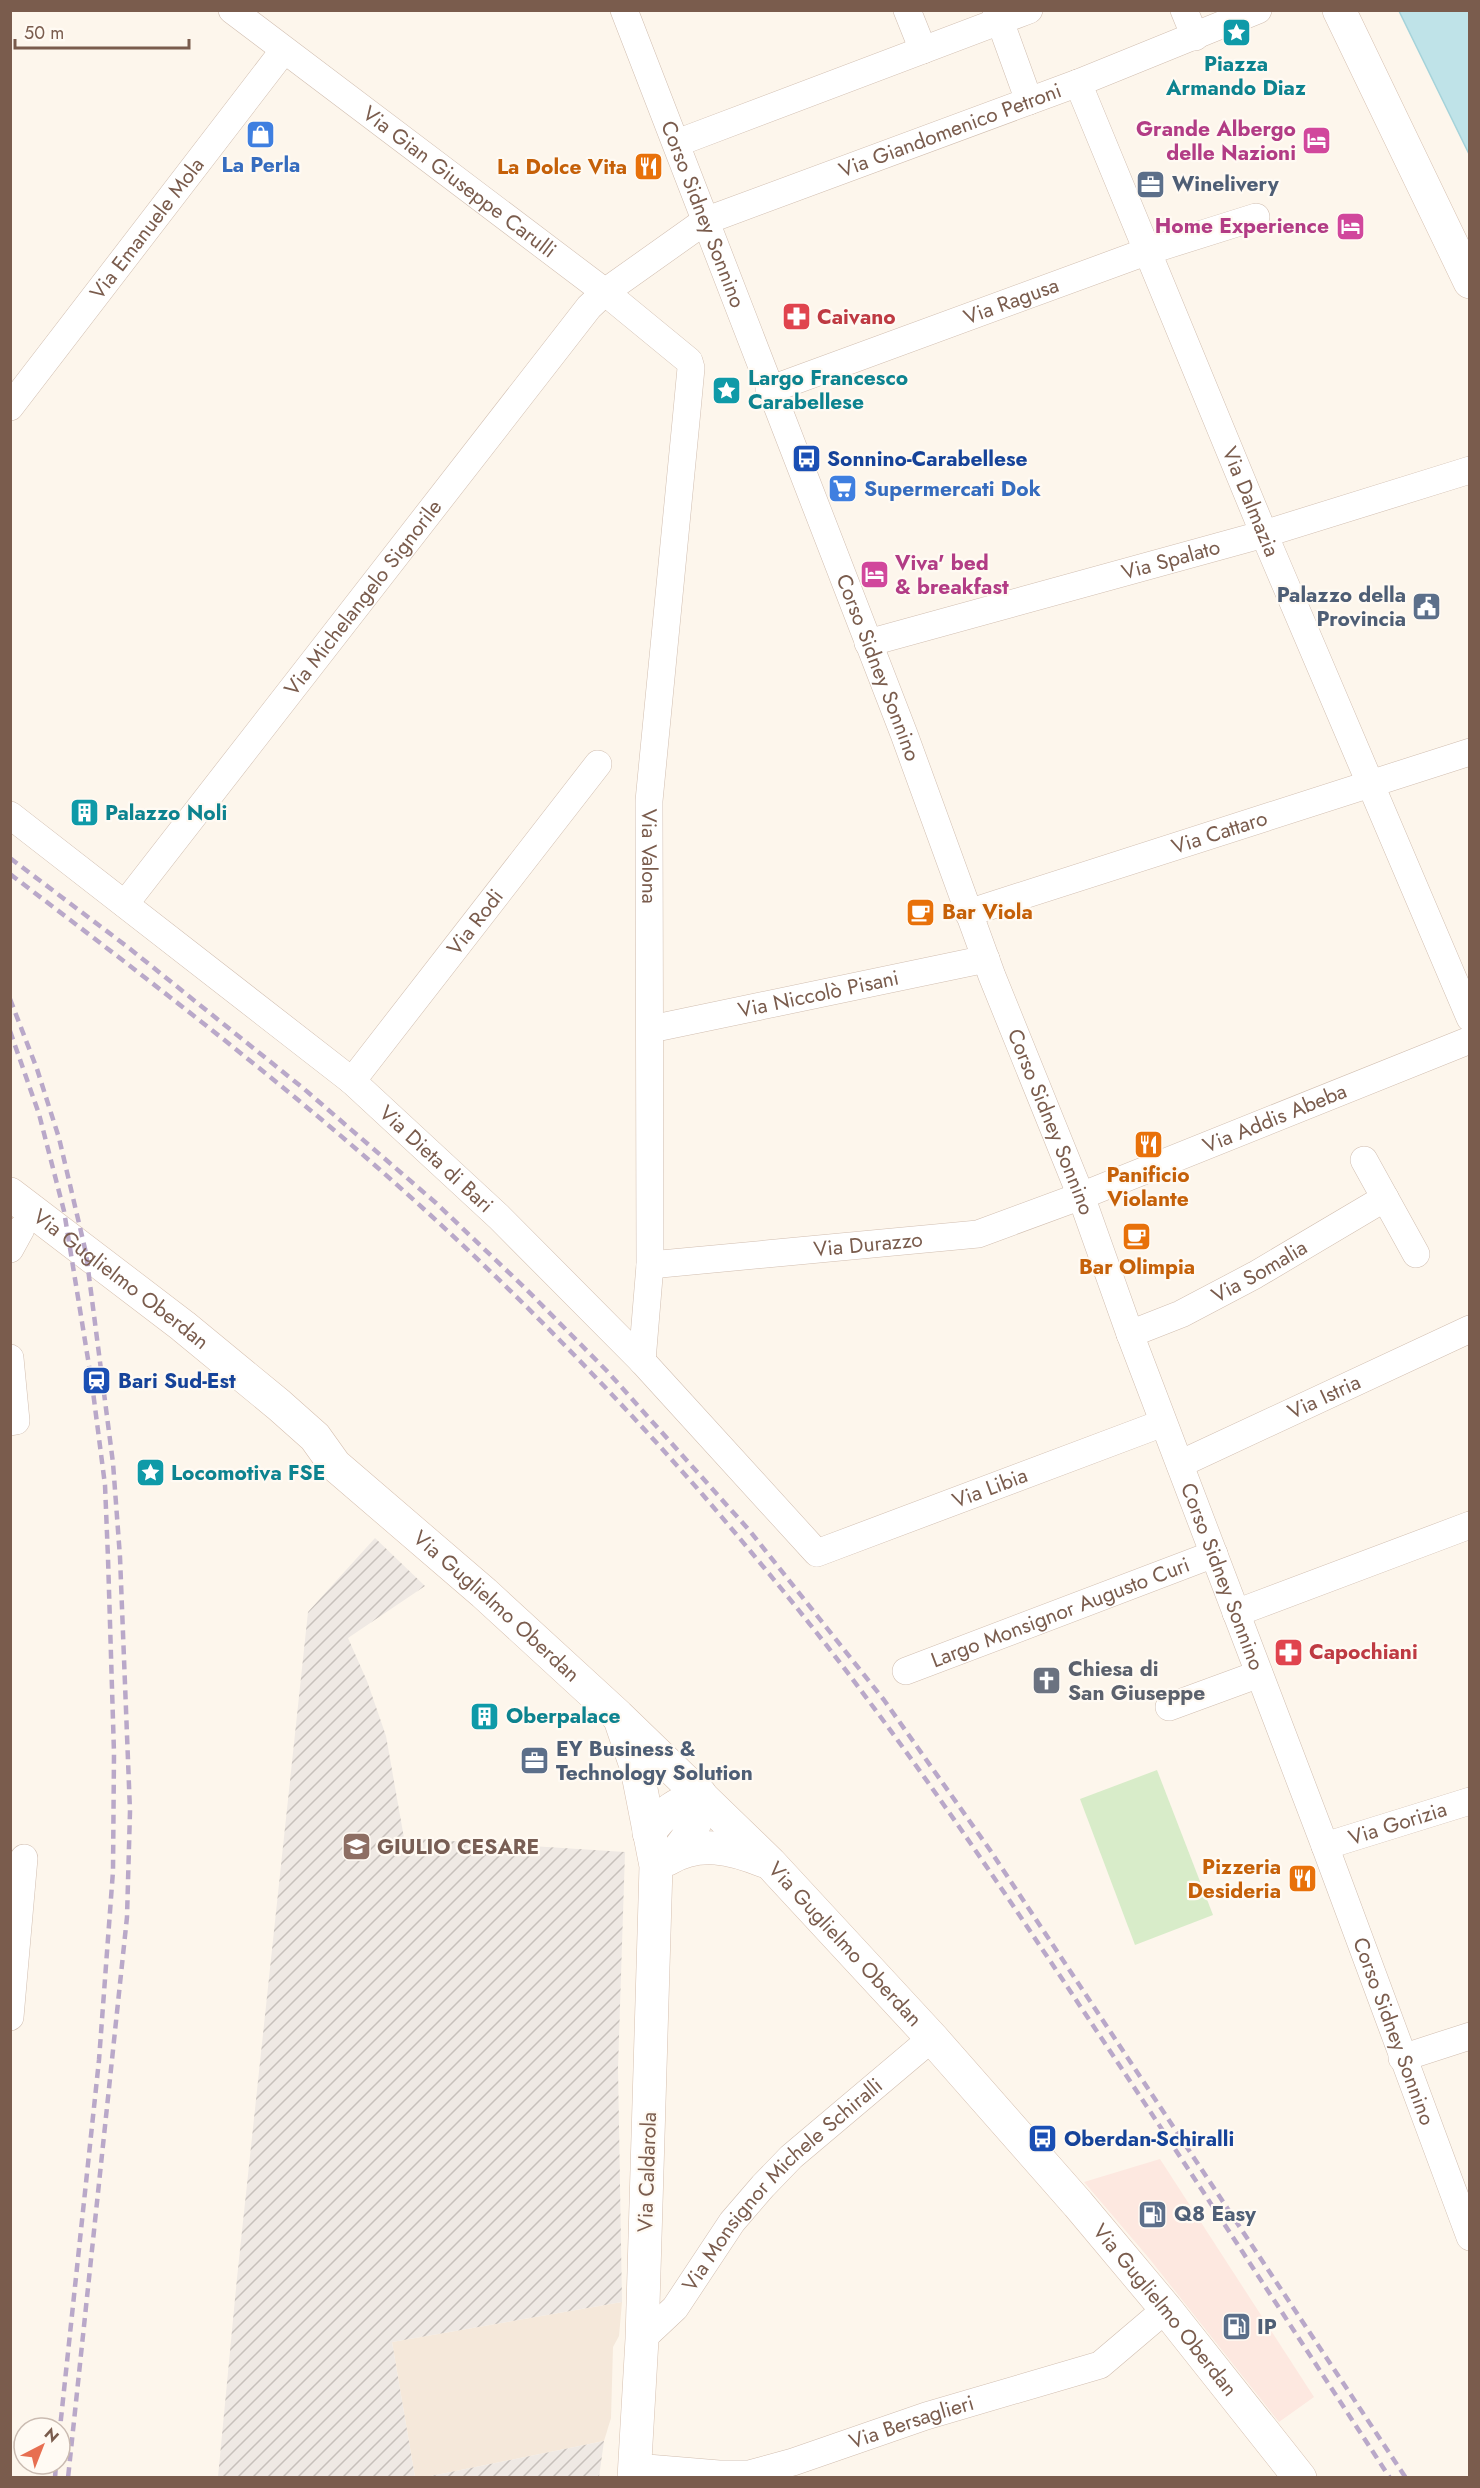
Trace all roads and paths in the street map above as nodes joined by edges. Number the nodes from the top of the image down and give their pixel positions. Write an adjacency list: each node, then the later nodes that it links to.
1 (232, 10): 10 (street, Via Gian Giuseppe Carulli)
2 (624, 10): 14 (street, Corso Sidney Sonnino)
3 (907, 10): 11 (street)
4 (1029, 10): 8 (street)
5 (1184, 10): 9 (street)
6 (1258, 10): 9 (street)
7 (1339, 10): 18 (main road)
8 (998, 16): 11 (street); 13 (street)
9 (1195, 37): 12 (street, Via Giandomenico Petroni)
10 (284, 50): 19 (street, Via Gian Giuseppe Carulli); 22 (street, Via Emanuele Mola)
11 (923, 50): 14 (street)
12 (1078, 83): 13 (street, Via Giandomenico Petroni); 17 (street, Via Dalmazia)
13 (1029, 101): 16 (street, Via Giandomenico Petroni)
14 (676, 143): 16 (street, Corso Sidney Sonnino)
15 (1256, 217): 17 (street, Via Ragusa)
16 (705, 221): 19 (street); 21 (street, Corso Sidney Sonnino)
17 (1148, 251): 21 (street, Via Ragusa); 24 (street, Via Dalmazia)
18 (1470, 282)
19 (604, 292): 20 (street, Via Gian Giuseppe Carulli); 30 (street, Via Michelangelo Signorile)
20 (685, 357): 34 (street, Via Valona)
21 (769, 390): 25 (street, Corso Sidney Sonnino)
22 (10, 407)
23 (1470, 470): 24 (street, Via Spalato)
24 (1264, 534): 25 (street, Via Spalato); 28 (street, Via Dalmazia)
25 (868, 643): 31 (street, Corso Sidney Sonnino)
26 (1470, 752): 28 (street, Via Cattaro)
27 (598, 764): 36 (street, Via Rodi)
28 (1371, 784): 31 (street, Via Cattaro); 33 (street, Via Dalmazia)
29 (10, 814): 30 (street, Via Dieta di Bari)
30 (125, 904): 36 (street, Via Dieta di Bari)
31 (968, 913): 32 (street, Corso Sidney Sonnino)
32 (986, 959): 34 (street, Via Niccolò Pisani); 39 (street, Corso Sidney Sonnino)
33 (1470, 1018)
34 (651, 1029): 43 (street, Via Valona)
35 (1470, 1040): 39 (street, Via Addis Abeba)
36 (352, 1081): 47 (street, Via Dieta di Bari)
37 (1364, 1160): 40 (street)
38 (10, 1194): 51 (main road, Via Guglielmo Oberdan)
39 (1081, 1196): 43 (street, Via Durazzo); 45 (street, Corso Sidney Sonnino)
40 (1384, 1198): 42 (street); 45 (street, Via Somalia)
41 (14, 1233): 51 (main road, Via Guglielmo Oberdan)
42 (1416, 1254)
43 (650, 1265): 47 (street, Via Valona)
44 (1470, 1329): 50 (street, Via Istria)
45 (1130, 1334): 49 (street, Corso Sidney Sonnino)
46 (10, 1358): 48 (street)
47 (642, 1361): 53 (street, Via Dieta di Bari)
48 (10, 1422)
49 (1163, 1423): 50 (street, Corso Sidney Sonnino); 53 (street, Via Libia)
50 (1180, 1464): 54 (street, Corso Sidney Sonnino)
51 (335, 1465): 59 (main road, Via Guglielmo Oberdan)
52 (1470, 1525): 55 (street)
53 (817, 1553)
54 (1214, 1554): 55 (street, Corso Sidney Sonnino); 56 (street, Largo Monsignor Augusto Curi)
55 (1236, 1613): 57 (street, Corso Sidney Sonnino)
56 (906, 1671)
57 (1259, 1674): 58 (street); 63 (street, Corso Sidney Sonnino)
58 (1169, 1707)
59 (618, 1716): 60 (main road, Via Guglielmo Oberdan); 62 (main road, Via Caldarola)
60 (700, 1794): 62 (main road); 65 (main road); 66 (main road, Via Guglielmo Oberdan)
61 (1470, 1801): 63 (street, Via Gorizia)
62 (649, 1833): 65 (main road, Via Caldarola)
63 (1325, 1846): 70 (street, Corso Sidney Sonnino)
64 (24, 1858): 67 (street)
65 (665, 1861): 66 (main road); 73 (main road, Via Caldarola)
66 (770, 1863): 69 (main road, Via Guglielmo Oberdan)
67 (11, 2008)
68 (1470, 2036): 70 (street)
69 (932, 2038): 72 (main road, Via Guglielmo Oberdan); 73 (street, Via Monsignor Michele Schiralli)
70 (1402, 2058): 71 (street, Corso Sidney Sonnino)
71 (1470, 2237)
72 (1166, 2309): 74 (street, Via Bersaglieri); 75 (main road, Via Guglielmo Oberdan)
73 (642, 2339): 74 (main road, Via Caldarola)
74 (634, 2472)
75 (1300, 2478)

